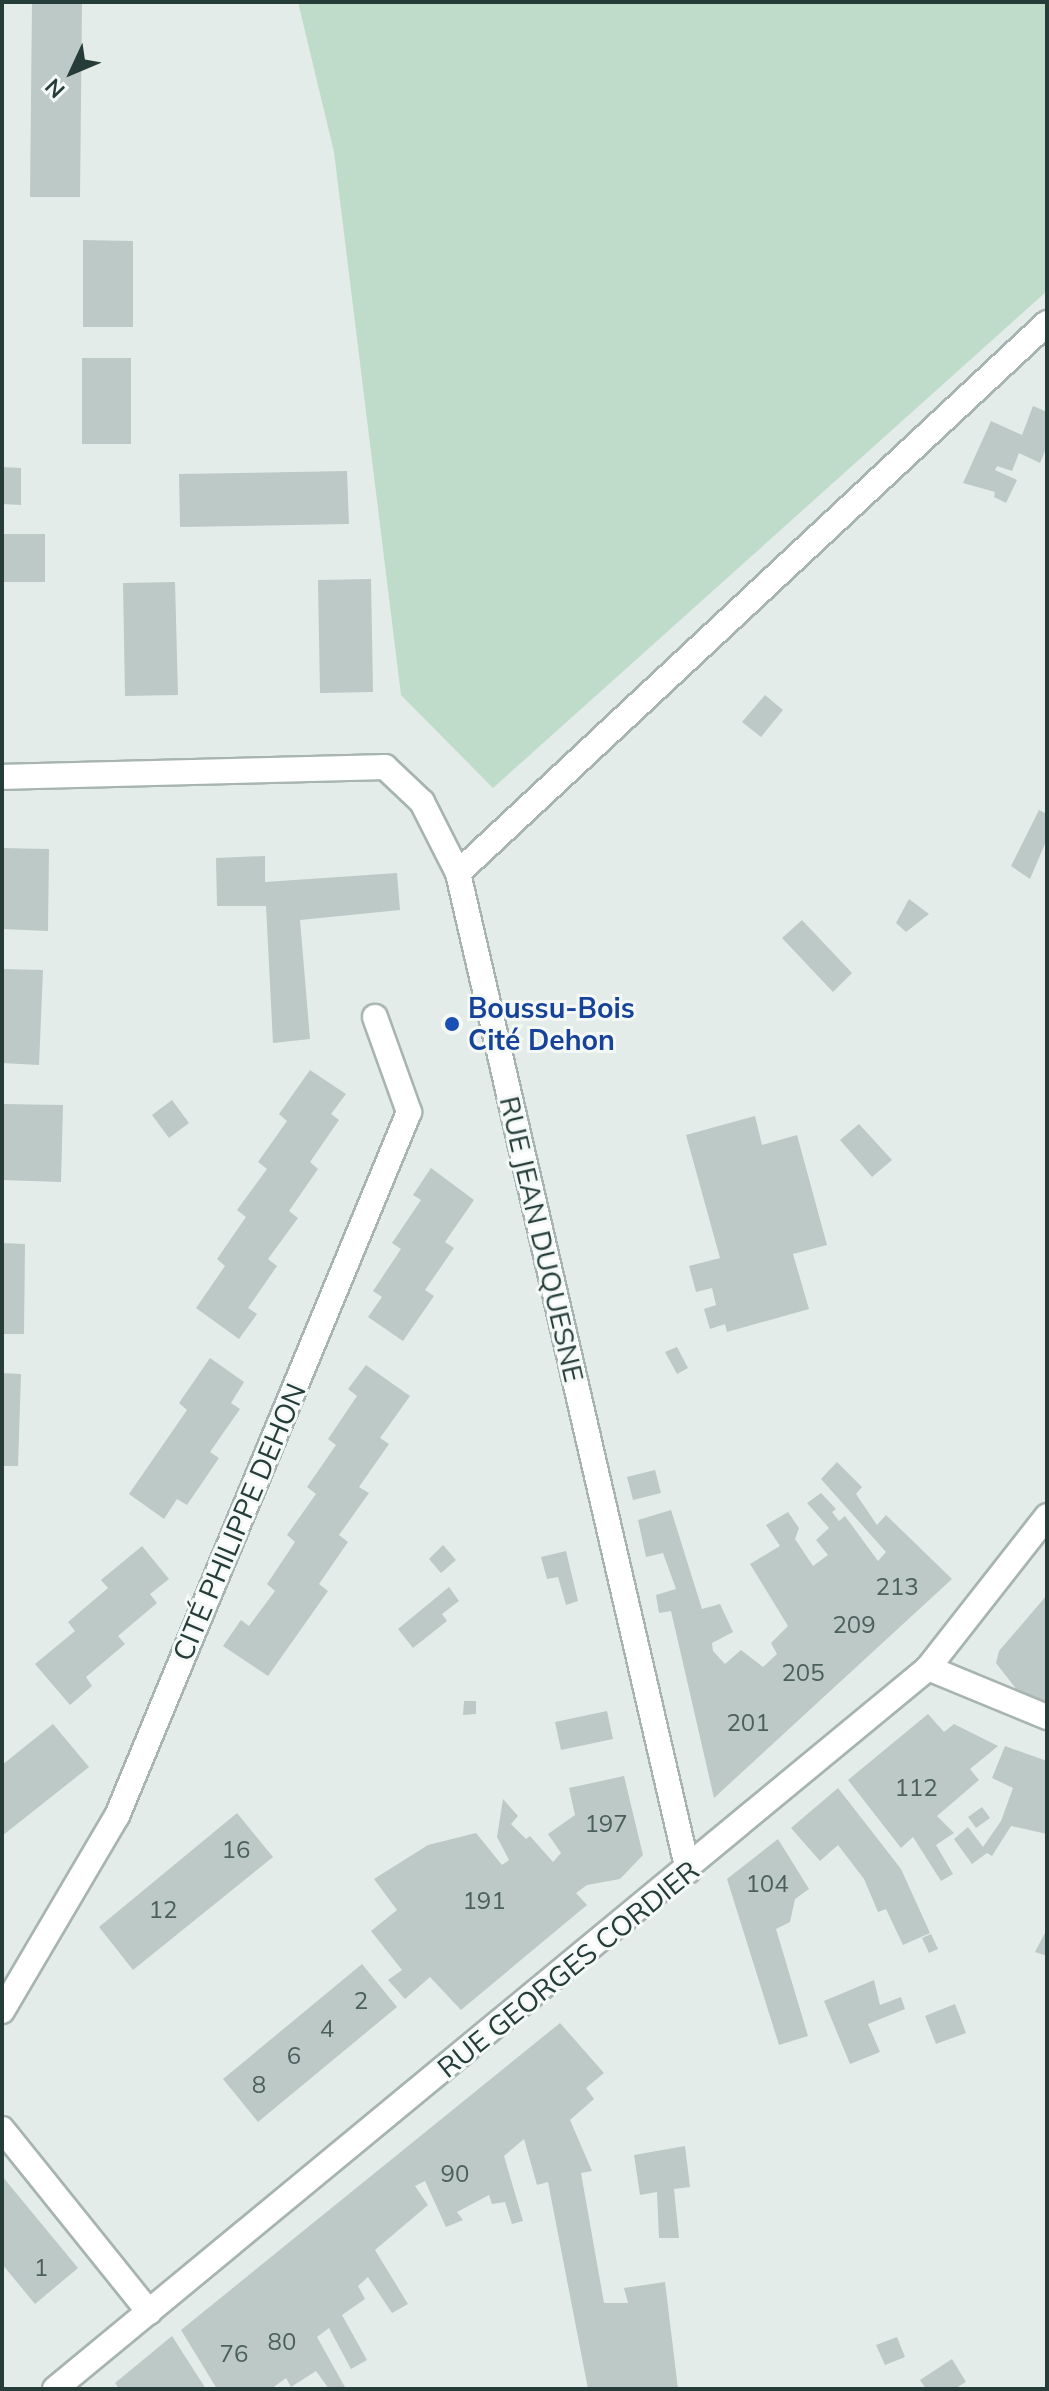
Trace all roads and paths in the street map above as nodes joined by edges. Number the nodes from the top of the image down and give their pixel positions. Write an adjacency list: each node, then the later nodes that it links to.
1 (1047, 323): 3 (street)
2 (2, 777): 3 (street, RUE JEAN DUQUESNE)
3 (458, 873): 8 (street, RUE JEAN DUQUESNE)
4 (375, 1017): 9 (street, CITÉ PHILIPPE DEHON)
5 (1047, 1516): 6 (street, RUE GEORGES CORDIER)
6 (928, 1668): 7 (street); 8 (street, RUE GEORGES CORDIER)
7 (1047, 1717)
8 (688, 1871): 11 (street, RUE GEORGES CORDIER)
9 (2, 2011)
10 (2, 2129): 11 (street)
11 (149, 2312): 12 (street, RUE GEORGES CORDIER)
12 (55, 2389)

